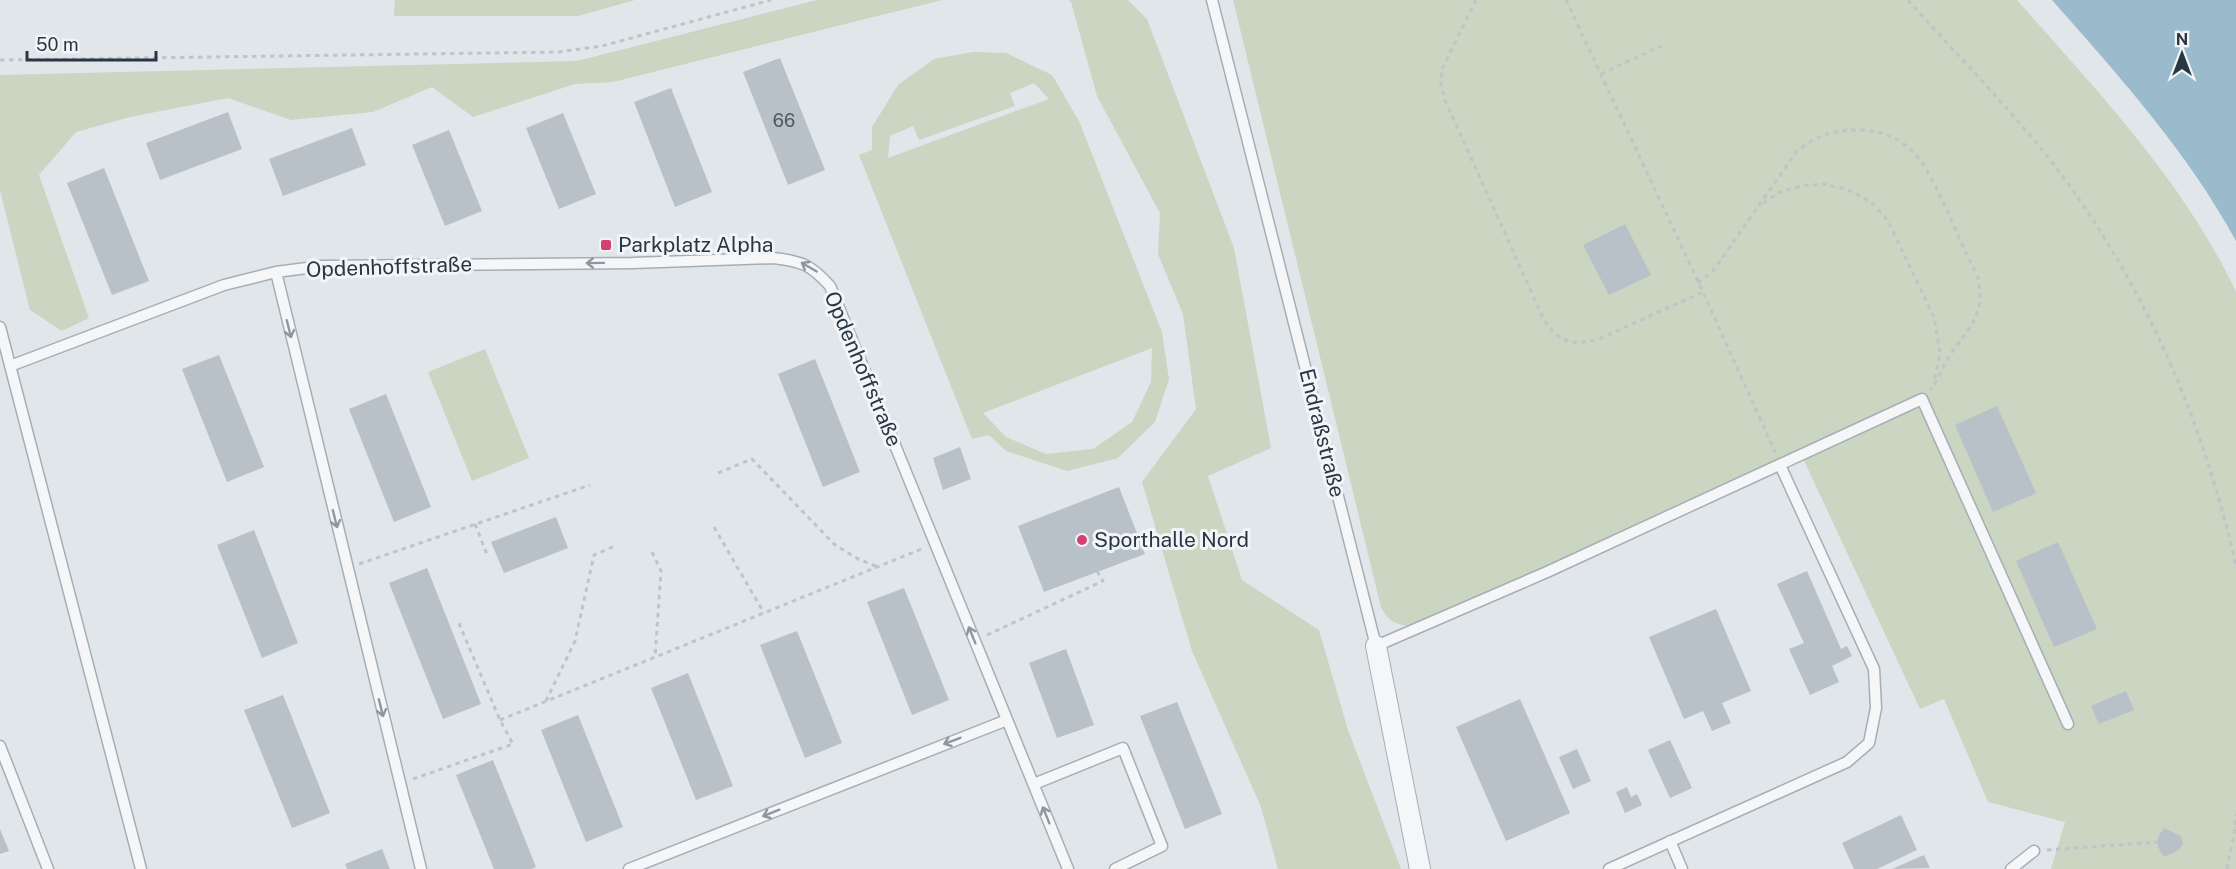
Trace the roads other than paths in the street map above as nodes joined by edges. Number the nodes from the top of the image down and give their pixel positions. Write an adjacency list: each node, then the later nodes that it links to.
1 (1212, 0): 6 (lane, Endraßstraße)
2 (276, 272): 4 (lane, Opdenhoffstraße); 7 (lane, Opdenhoffstraße, one-way to 2); 16 (lane, one-way to 16)
3 (0, 327): 4 (lane)
4 (10, 366): 15 (lane)
5 (1780, 465): 6 (lane); 8 (lane); 11 (lane)
6 (1376, 646): 20 (street, Endraßstraße)
7 (1007, 720): 10 (lane, Opdenhoffstraße); 17 (lane, one-way to 17)
8 (2068, 724)
9 (0, 746): 14 (lane)
10 (1034, 784): 13 (lane); 18 (lane, Opdenhoffstraße, one-way to 10)
11 (1670, 842): 21 (lane); 22 (lane)
12 (2034, 851): 23 (lane)
13 (1131, 865): 19 (lane)
14 (48, 869)
15 (141, 869)
16 (421, 869)
17 (629, 869)
18 (1068, 869)
19 (1115, 869)
20 (1420, 869)
21 (1609, 869)
22 (1682, 869)
23 (2011, 869)

